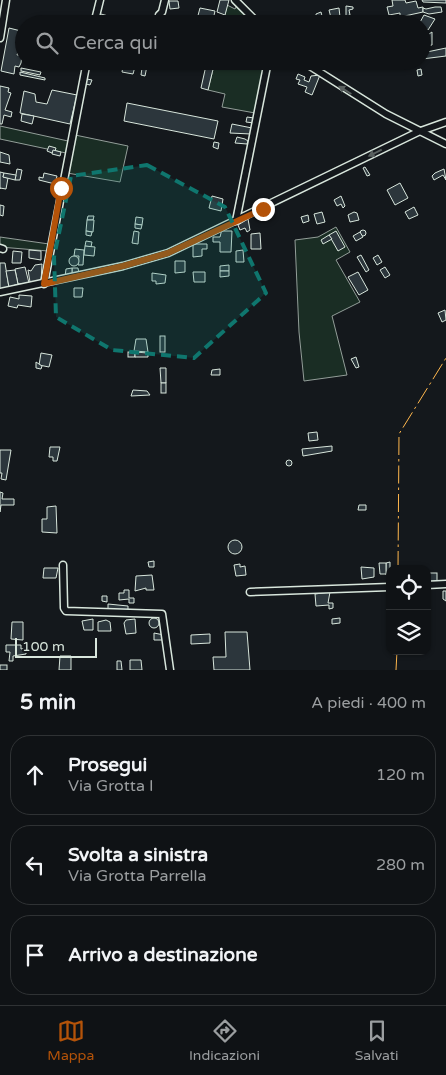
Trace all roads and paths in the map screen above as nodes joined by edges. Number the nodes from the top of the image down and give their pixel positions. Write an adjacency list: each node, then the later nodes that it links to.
1 (6, 0): 5 (street)
2 (100, 0): 6 (street)
3 (165, 0): 7 (street)
4 (235, 0): 8 (street)
5 (2, 13): 9 (street)
6 (96, 15)
7 (159, 15)
8 (249, 15)
9 (0, 38)
10 (85, 70): 17 (street)
11 (266, 70): 16 (street)
12 (315, 70): 14 (street, one-way to 12)
13 (446, 122): 14 (street)
14 (418, 132): 15 (street); 16 (street, one-way to 16)
15 (446, 144)
16 (236, 221): 17 (street)
17 (44, 284): 18 (street)
18 (0, 292)
19 (63, 565): 24 (street)
20 (446, 584): 21 (street)
21 (431, 585)
22 (386, 586): 23 (street)
23 (250, 592)
24 (170, 670)

